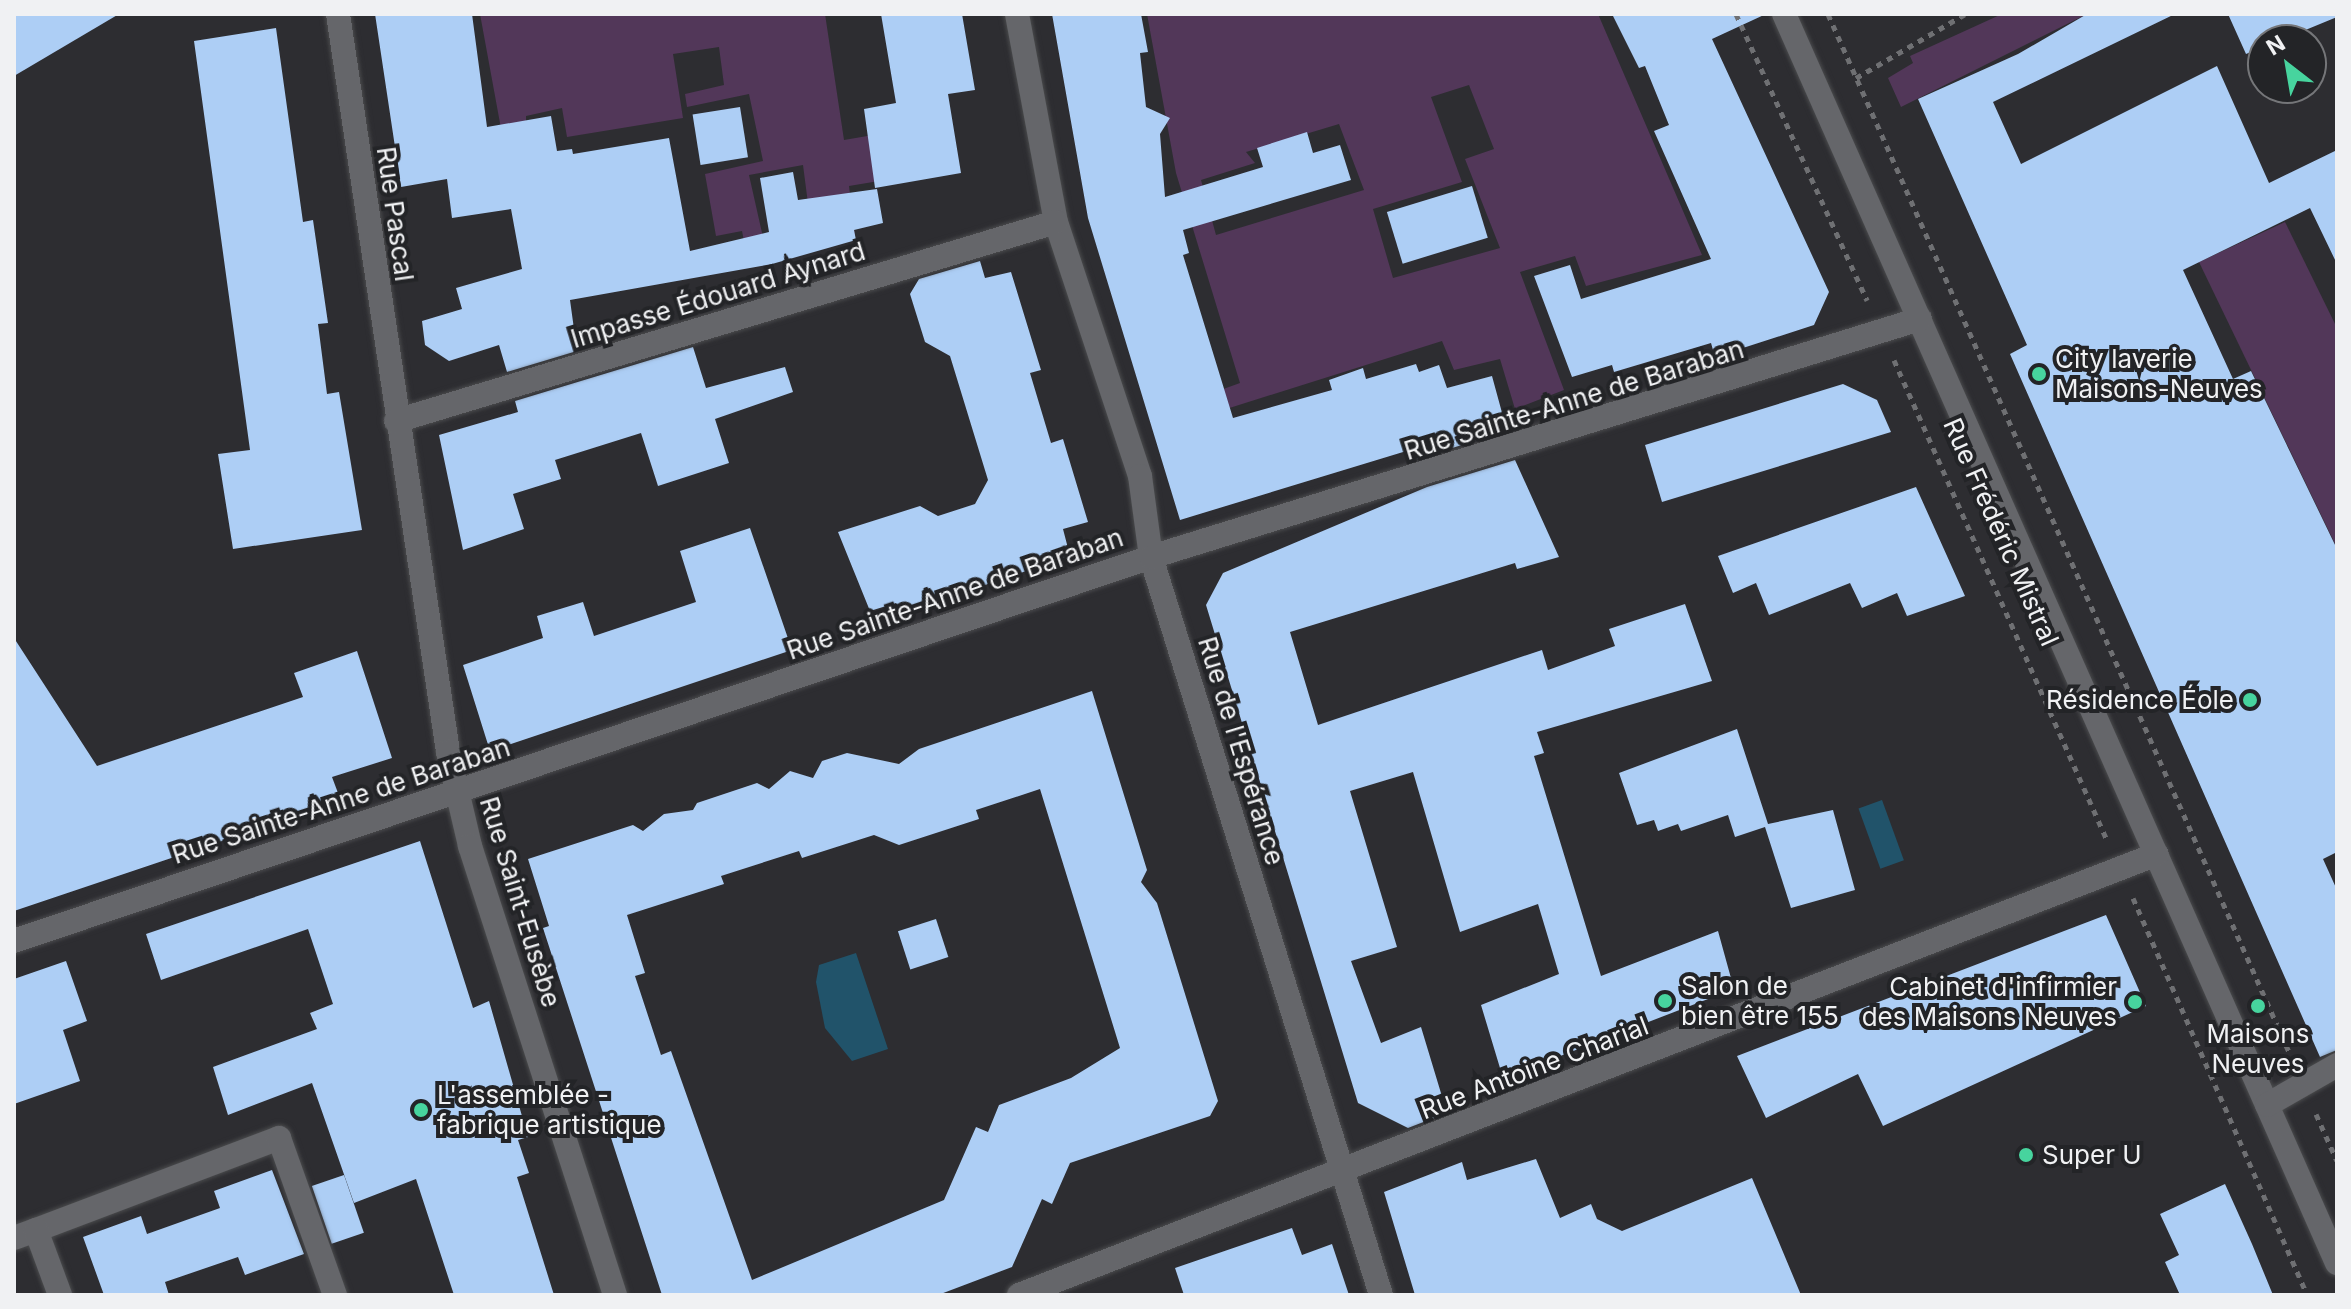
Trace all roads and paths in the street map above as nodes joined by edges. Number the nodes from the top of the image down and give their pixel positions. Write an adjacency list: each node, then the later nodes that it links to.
1 (338, 14): 11 (street, Rue Pascal)
2 (1017, 14): 8 (street, Rue de l'Espérance)
3 (1736, 14): 10 (path, Rue Frédéric Mistral)
4 (1784, 14): 9 (street, Rue Frédéric Mistral)
5 (1828, 14): 7 (path, Rue Frédéric Mistral)
6 (1965, 14): 7 (path)
7 (1857, 77): 18 (path, Rue Frédéric Mistral)
8 (1056, 222): 11 (street, Impasse Édouard Aynard); 12 (street, Rue de l'Espérance)
9 (1920, 319): 10 (street, Rue Sainte-Anne de Baraban); 14 (street, Rue Frédéric Mistral)
10 (1882, 334): 12 (street, Rue Sainte-Anne de Baraban); 15 (path, Rue Frédéric Mistral)
11 (396, 421): 13 (street, Rue Saint-Eusèbe)
12 (1151, 557): 13 (street, Rue Sainte-Anne de Baraban); 21 (street, Rue de l'Espérance)
13 (457, 791): 16 (street, Rue Sainte-Anne de Baraban); 26 (street, Rue Saint-Eusèbe)
14 (2157, 854): 15 (street, Rue Antoine Charial); 19 (street, Rue Frédéric Mistral)
15 (2119, 869): 21 (street, Rue Antoine Charial); 29 (path, Rue Frédéric Mistral)
16 (14, 941)
17 (2337, 1065): 18 (street)
18 (2304, 1085): 19 (street); 20 (path, Rue Frédéric Mistral)
19 (2267, 1105): 23 (street, Rue Frédéric Mistral)
20 (2337, 1161)
21 (1343, 1171): 27 (street, Rue Antoine Charial); 28 (street, Rue de l'Espérance)
22 (25, 1234): 24 (street); 25 (street)
23 (2337, 1263)
24 (60, 1295)
25 (335, 1295)
26 (615, 1295)
27 (1019, 1295)
28 (1381, 1295)
29 (2307, 1295)

